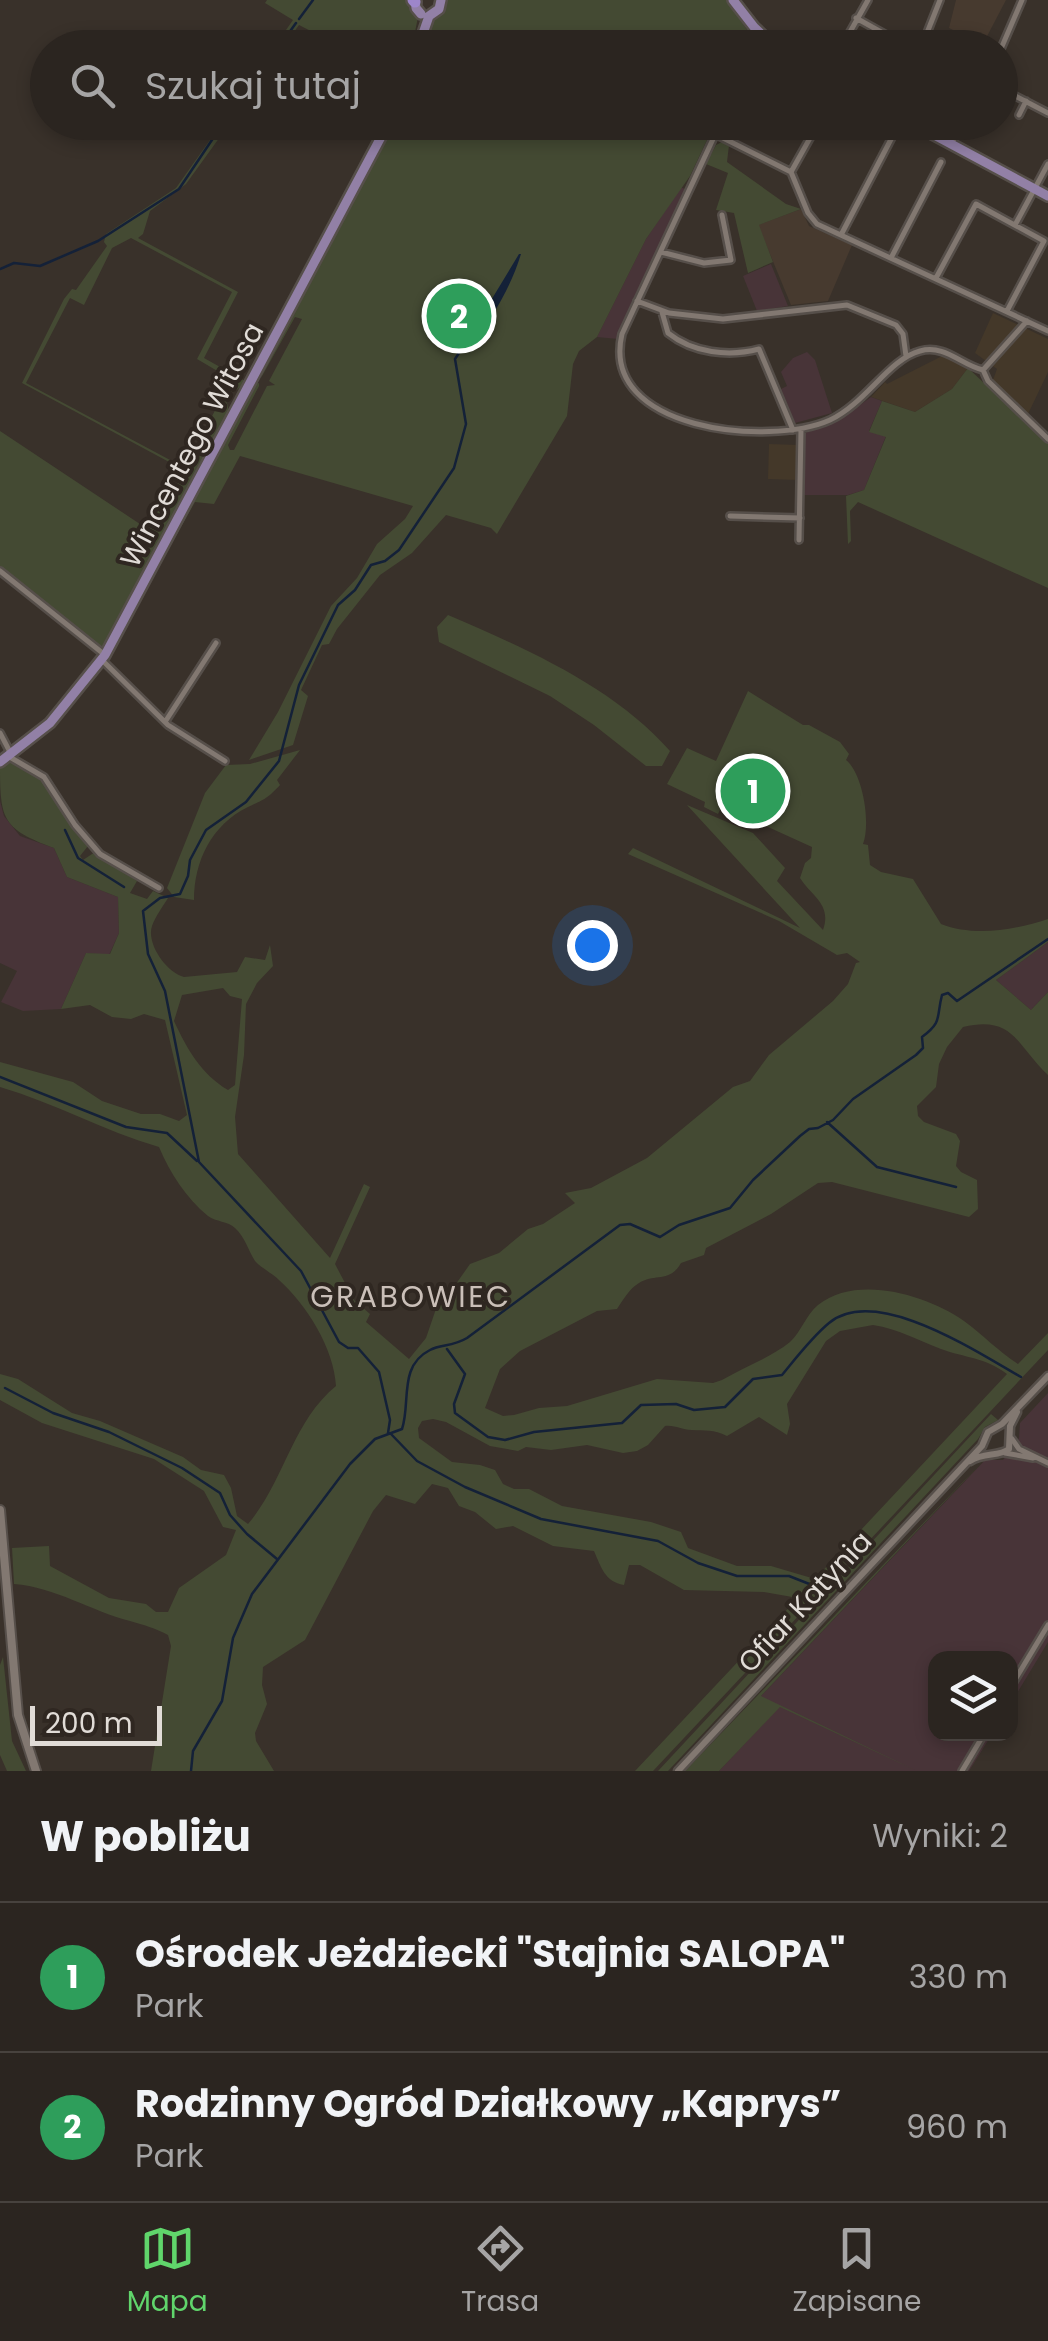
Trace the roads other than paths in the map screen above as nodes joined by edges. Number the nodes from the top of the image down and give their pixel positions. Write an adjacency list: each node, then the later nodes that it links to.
1 (441, 0): 6 (main road)
2 (732, 0): 8 (main road)
3 (868, 0): 7 (street)
4 (940, 0): 11 (street)
5 (1022, 0): 12 (street)
6 (419, 6)
7 (856, 18): 9 (street); 10 (street)
8 (758, 30)
9 (850, 30)
10 (878, 30)
11 (928, 30)
12 (1009, 30)
13 (1018, 98): 14 (street)
14 (1026, 102): 15 (street); 16 (street)
15 (1048, 113)
16 (1019, 115)
17 (379, 140): 51 (main road, Wincentego Witosa)
18 (713, 140): 33 (street)
19 (728, 140): 27 (street)
20 (809, 140): 27 (street)
21 (891, 140): 32 (street)
22 (944, 140): 24 (main road)
23 (953, 140): 24 (street)
24 (951, 144): 28 (main road)
25 (941, 162): 34 (street)
26 (1048, 164): 28 (street)
27 (791, 172): 32 (street)
28 (1034, 189): 29 (main road); 31 (street)
29 (1048, 196)
30 (722, 215): 33 (street)
31 (1014, 225): 35 (street); 37 (street)
32 (841, 235): 34 (street)
33 (660, 252): 36 (street)
34 (891, 258): 35 (street)
35 (936, 278): 37 (street)
36 (637, 301): 38 (street); 44 (street)
37 (1007, 311): 39 (street)
38 (662, 312): 41 (street); 44 (street)
39 (1027, 320): 40 (street); 42 (street)
40 (1048, 331)
41 (906, 356): 42 (street); 43 (street)
42 (983, 370): 45 (street)
43 (801, 429): 44 (street); 47 (street)
44 (793, 430)
45 (1048, 439)
46 (730, 516): 47 (street)
47 (800, 518): 48 (street)
48 (799, 540)
49 (0, 571): 51 (street)
50 (216, 643): 52 (street)
51 (103, 658): 52 (street); 54 (main road, Wincentego Witosa)
52 (165, 722): 55 (street)
53 (0, 733): 54 (street)
54 (6, 757): 56 (street)
55 (225, 761)
56 (160, 888)
57 (1048, 1376): 58 (street, Ofiar Katynia)
58 (1023, 1402): 59 (street, Ofiar Katynia); 60 (street, Ofiar Katynia)
59 (996, 1427): 60 (street); 61 (street, Ofiar Katynia)
60 (1011, 1436): 62 (street, Ofiar Katynia); 63 (street)
61 (985, 1440): 62 (street); 64 (street, Ofiar Katynia)
62 (997, 1453): 63 (street); 64 (street, Ofiar Katynia)
63 (1044, 1462)
64 (965, 1465): 71 (street, Ofiar Katynia)
65 (0, 1510): 66 (main road)
66 (1, 1541): 70 (main road)
67 (1048, 1624): 68 (street)
68 (1018, 1675)
69 (980, 1741): 72 (street)
70 (36, 1771)
71 (678, 1771)
72 (962, 1771)

